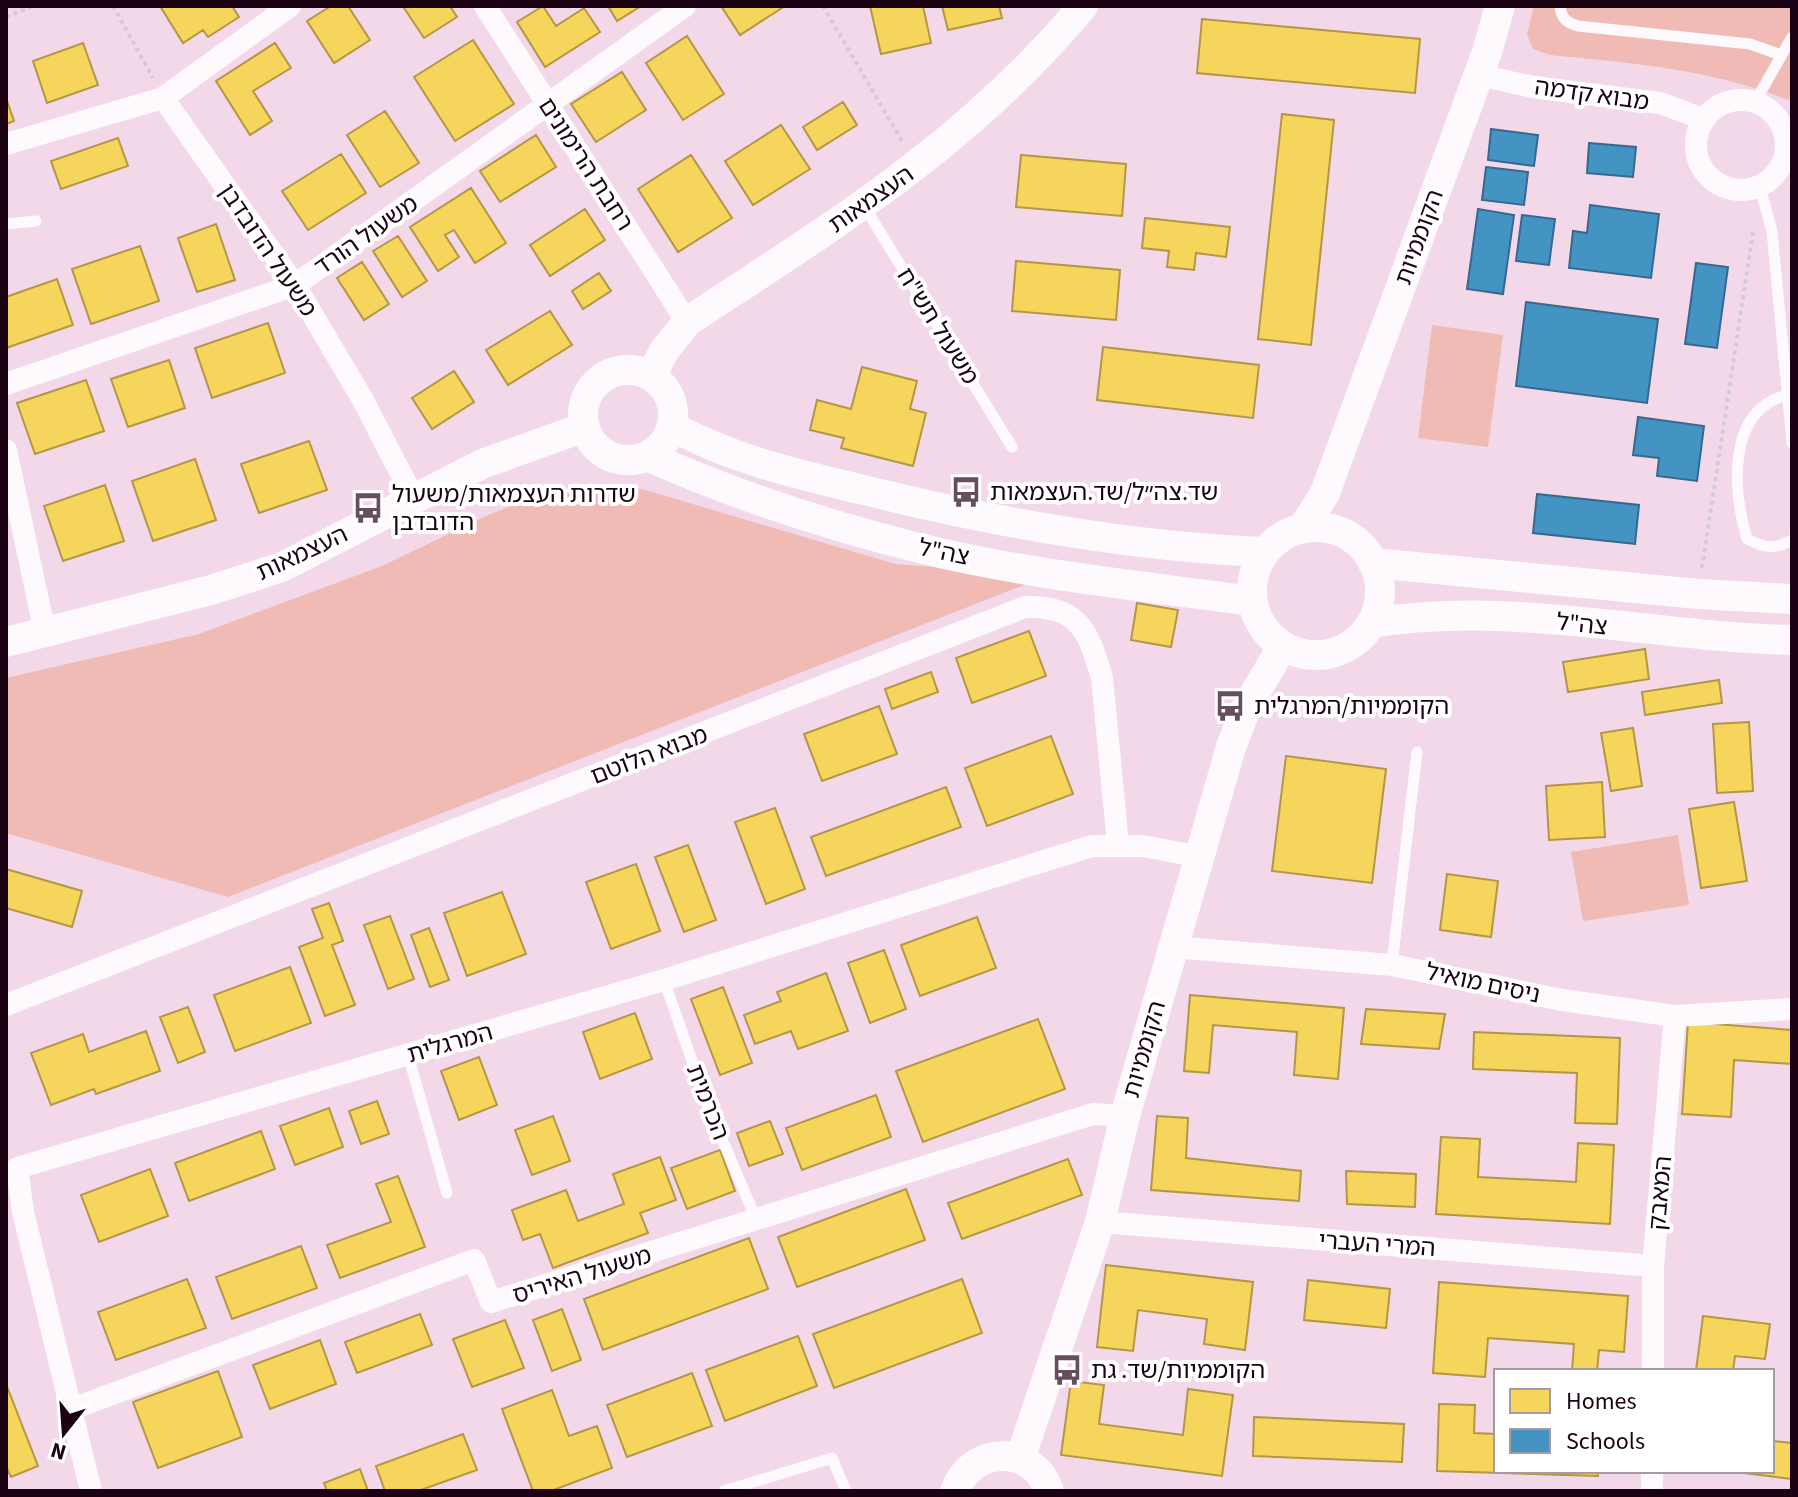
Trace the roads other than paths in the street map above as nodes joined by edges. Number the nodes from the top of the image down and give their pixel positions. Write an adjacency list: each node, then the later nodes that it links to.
1 (290, 6): 10 (street)
2 (485, 6): 12 (street, רחבת הרימונים)
3 (685, 6): 12 (street, משעול הורד)
4 (1500, 6): 9 (street, הקוממיות)
5 (1560, 6): 8 (lane)
6 (1068, 13): 17 (street, העצמאות)
7 (1792, 37): 8 (lane)
8 (1781, 55): 11 (lane)
9 (1479, 75): 13 (street, מבוא קדמה); 31 (street, הקוממיות)
10 (163, 98): 15 (street); 20 (street, משעול הדובדבן)
11 (1755, 102): 13 (street); 14 (street)
12 (548, 105): 20 (street, משעול הורד); 21 (street, רחבת הרימונים)
13 (1703, 119): 16 (street)
14 (1788, 124): 16 (street)
15 (6, 144)
16 (1760, 187): 24 (lane)
17 (864, 206): 21 (street, העצמאות); 28 (lane, משעול תש"ח)
18 (36, 221): 19 (lane)
19 (6, 224)
20 (295, 285): 23 (street, משעול הורד); 32 (street, משעול הדובדבן)
21 (687, 322): 22 (street, העצמאות)
22 (651, 376): 25 (street); 26 (street)
23 (6, 384)
24 (1787, 395): 27 (lane); 35 (lane)
25 (672, 426): 30 (street); 36 (street, צה"ל)
26 (585, 427): 30 (street); 32 (street, העצמאות)
27 (1792, 443)
28 (1012, 447)
29 (6, 450): 41 (street)
30 (647, 456): 39 (street, צה"ל)
31 (1335, 466): 33 (street, הקוממיות); 34 (street, הקוממיות)
32 (414, 499): 41 (street, העצמאות)
33 (1303, 528): 34 (street); 36 (street)
34 (1353, 539): 37 (street)
35 (1792, 540)
36 (1265, 552): 39 (street)
37 (1373, 563): 38 (street, צה"ל); 40 (street)
38 (1792, 599)
39 (1252, 601): 44 (street)
40 (1372, 623): 42 (street, צה"ל); 44 (street)
41 (45, 633): 43 (street, העצמאות)
42 (1792, 640)
43 (6, 642)
44 (1283, 646): 47 (street, הקוממיות)
45 (1417, 752): 49 (lane)
46 (1118, 844): 47 (street, המרגלית); 50 (street, המרגלית); 51 (street, מבוא הלוטם)
47 (1201, 857): 48 (street, הקוממיות)
48 (1173, 947): 49 (street, ניסים מואיל); 55 (street, הקוממיות)
49 (1392, 965): 53 (street, ניסים מואיל)
50 (664, 980): 54 (street, המרגלית); 57 (lane, הכרמית)
51 (6, 1005)
52 (1792, 1009): 53 (street, ניסים מואיל)
53 (1675, 1016): 59 (street, המאבק)
54 (408, 1055): 56 (lane); 61 (street, המרגלית)
55 (1125, 1116): 57 (street, משעול האיריס); 58 (street, הקוממיות)
56 (447, 1193)
57 (758, 1222): 61 (street, משעול האיריס)
58 (1100, 1222): 59 (street, המרי העברי); 62 (street, הקוממיות)
59 (1653, 1266): 60 (street, המאבק)
60 (1653, 1369)
61 (72, 1409): 63 (street, המרגלית)
62 (1020, 1459): 66 (street); 67 (street)
63 (91, 1491)
64 (724, 1491): 65 (lane)
65 (846, 1491)
66 (955, 1491)
67 (1049, 1491)

